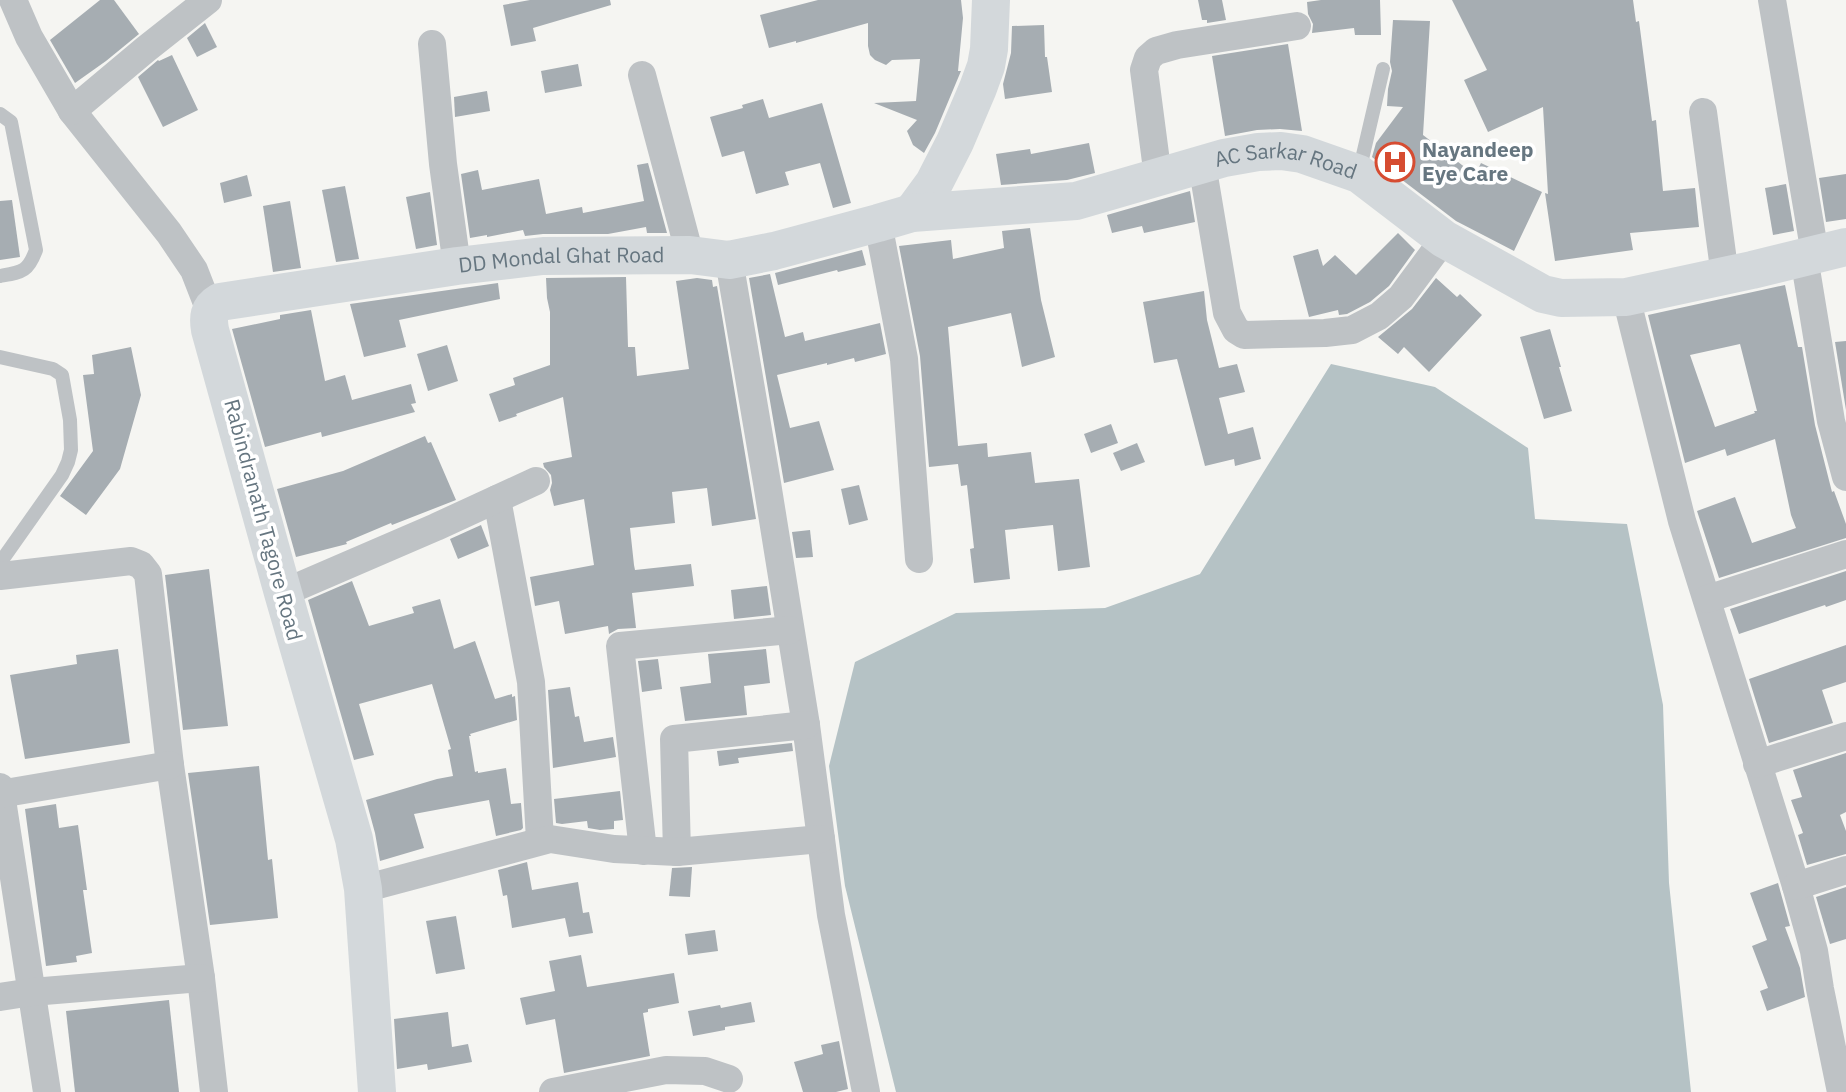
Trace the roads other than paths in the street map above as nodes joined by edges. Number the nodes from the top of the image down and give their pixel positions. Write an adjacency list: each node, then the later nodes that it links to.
1 (13, 0): 9 (street, Rabindranath Tagore Road)
2 (208, 0): 9 (street)
3 (991, 0): 15 (street)
4 (1772, 0): 17 (street)
5 (1297, 26): 14 (street)
6 (432, 44): 20 (street)
7 (1383, 69): 13 (lane)
8 (642, 75): 18 (street)
9 (72, 111): 24 (street, Rabindranath Tagore Road)
10 (1703, 112): 22 (street)
11 (0, 114): 21 (lane)
12 (1202, 164): 13 (street, AC Sarkar Road); 14 (street, AC Sarkar Road); 16 (street)
13 (1359, 174): 16 (street, AC Sarkar Road)
14 (1158, 177): 15 (street, AC Sarkar Road)
15 (895, 218): 19 (street, DD Mondal Ghat Road); 30 (street)
16 (1444, 239): 23 (street, AC Sarkar Road)
17 (1822, 253): 22 (street, AC Sarkar Road); 26 (street)
18 (690, 255): 19 (street, DD Mondal Ghat Road); 20 (street, DD Mondal Ghat Road)
19 (729, 260): 35 (street)
20 (457, 266): 24 (street, DD Mondal Ghat Road)
21 (0, 276)
22 (1725, 276): 23 (street, AC Sarkar Road)
23 (1626, 297): 34 (street)
24 (210, 312): 33 (street, Rabindranath Tagore Road)
25 (0, 357): 31 (lane)
26 (1846, 477)
27 (536, 481): 28 (street)
28 (497, 499): 33 (street); 42 (street)
29 (1846, 554): 34 (street)
30 (919, 559)
31 (0, 563)
32 (0, 576): 39 (street)
33 (283, 593): 47 (street, Rabindranath Tagore Road)
34 (1706, 599): 38 (street)
35 (790, 630): 36 (street); 43 (street)
36 (806, 725): 41 (street); 44 (street)
37 (1846, 736): 38 (street)
38 (1757, 764): 46 (street)
39 (170, 765): 40 (street); 48 (street)
40 (0, 792): 49 (street)
41 (821, 839): 44 (street); 56 (street)
42 (540, 841): 43 (street); 47 (street)
43 (643, 851): 44 (street)
44 (677, 852)
45 (1846, 870): 46 (street)
46 (1796, 886): 57 (street)
47 (363, 889): 54 (street, Rabindranath Tagore Road)
48 (201, 978): 49 (street); 53 (street)
49 (32, 992): 50 (street); 52 (street)
50 (0, 997)
51 (729, 1079): 55 (street)
52 (47, 1092)
53 (214, 1092)
54 (377, 1092)
55 (553, 1092)
56 (866, 1092)
57 (1844, 1092)

